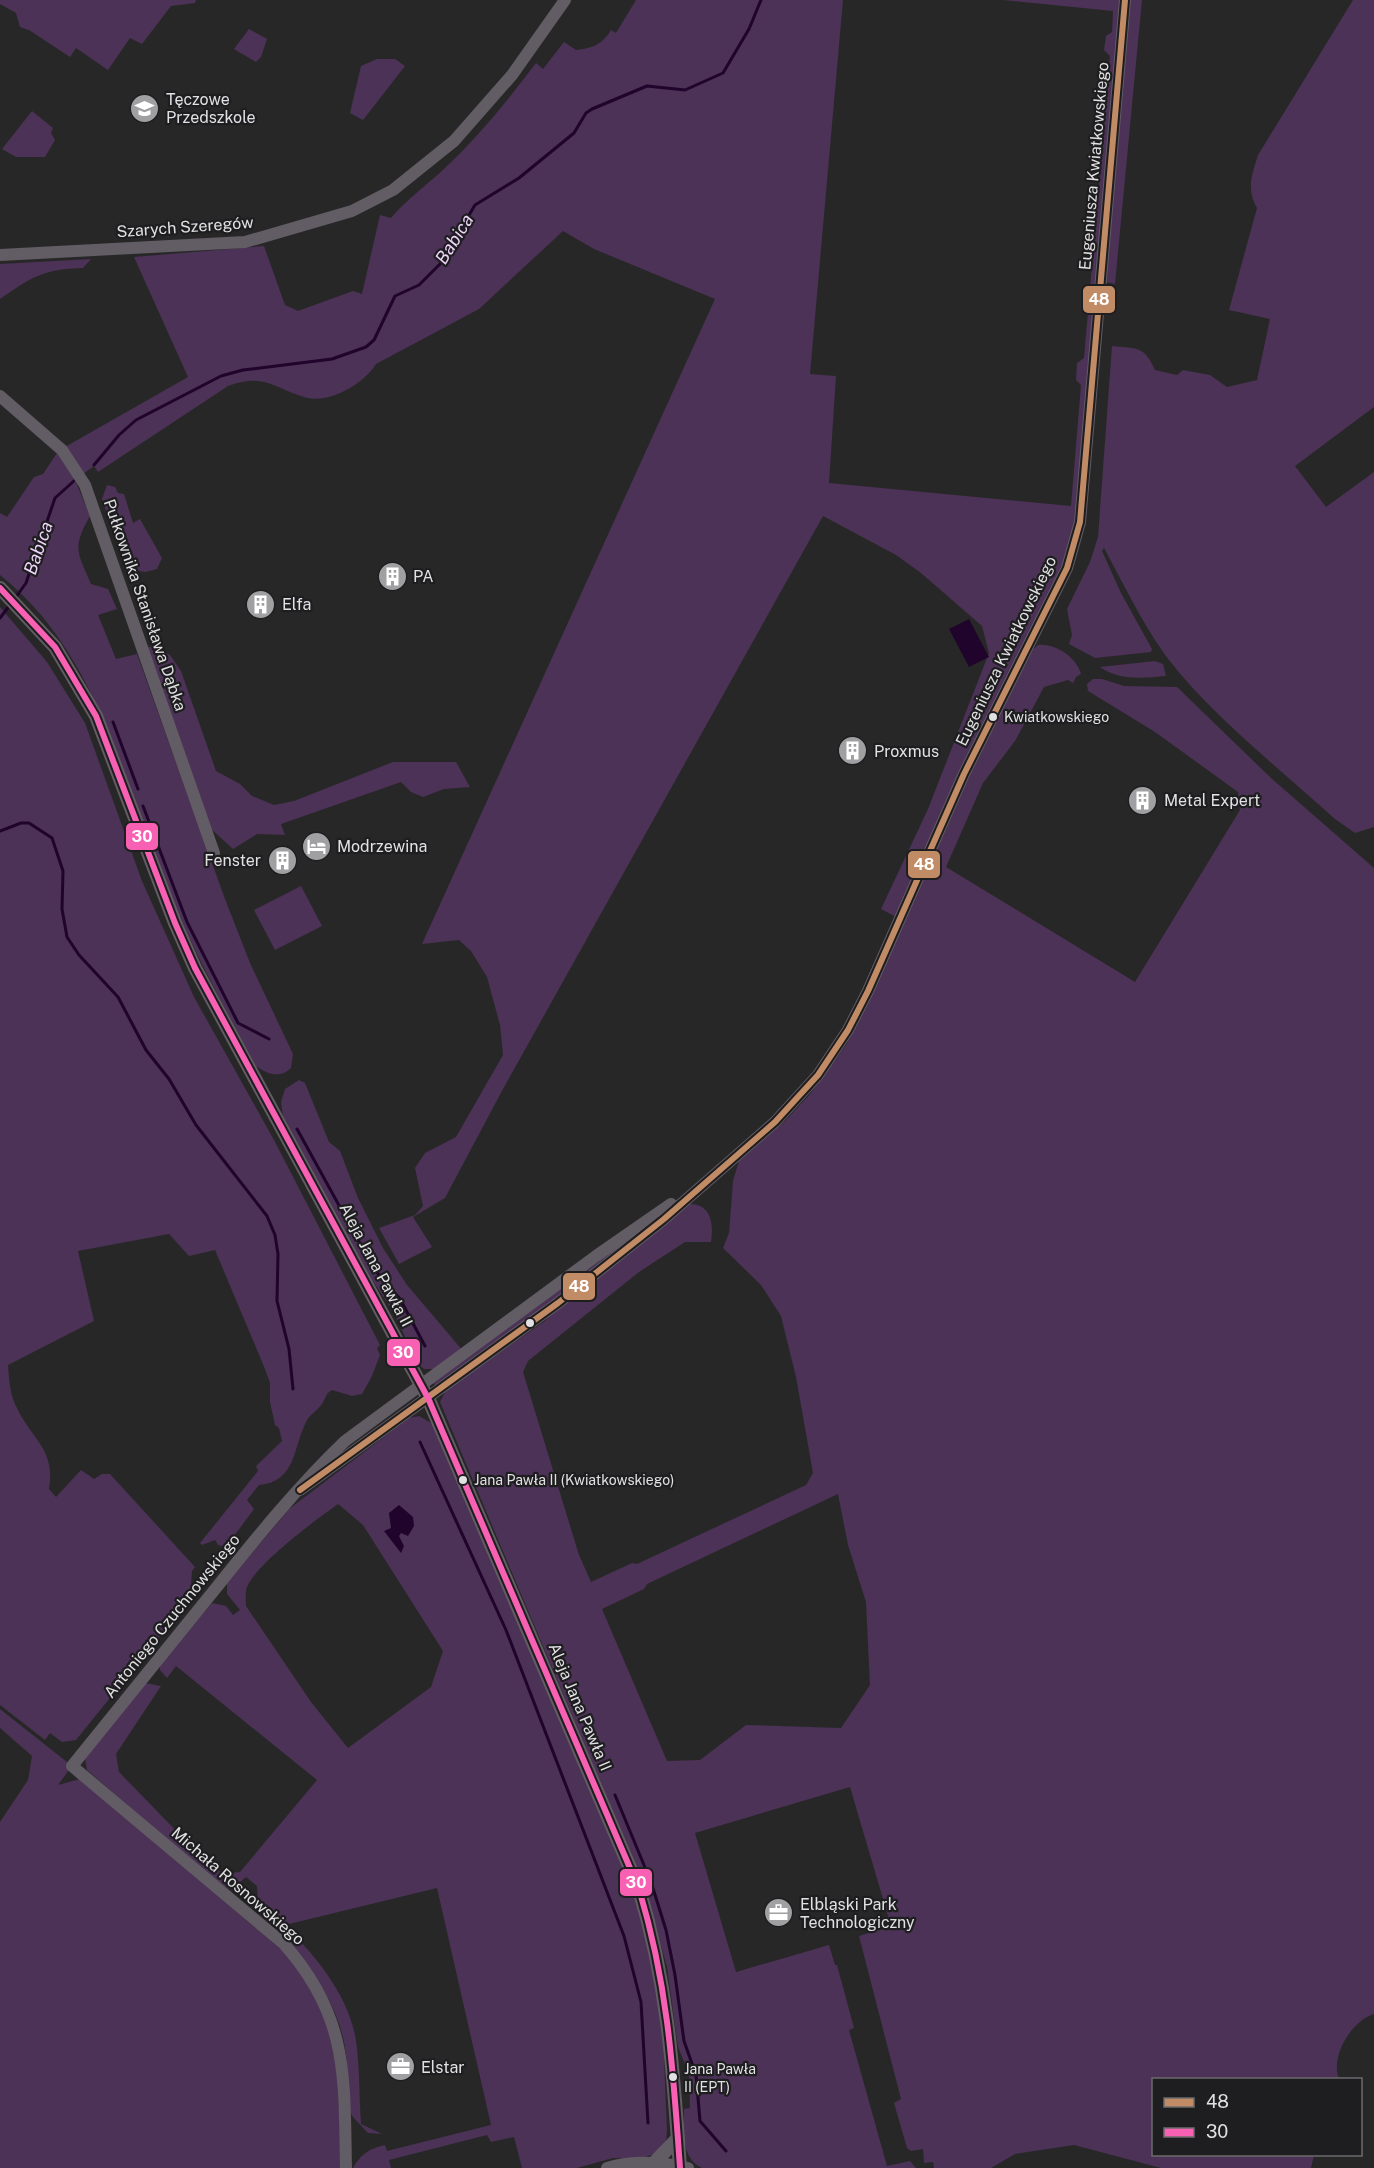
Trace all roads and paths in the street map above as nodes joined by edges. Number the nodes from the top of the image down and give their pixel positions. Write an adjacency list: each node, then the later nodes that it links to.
1 (565, 0): 3 (street, Szarych Szeregów)
2 (1125, 0): 7 (street, Eugeniusza Kwiatkowskiego)
3 (0, 255)
4 (0, 396): 6 (street, Pułkownika Stanisława Dąbka)
5 (0, 588): 8 (street, Aleja Jana Pawła II)
6 (214, 853)
7 (694, 1193): 8 (street, Eugeniusza Kwiatkowskiego); 9 (street, Eugeniusza Kwiatkowskiego)
8 (422, 1384): 9 (street, Aleja Jana Pawła II); 10 (street, Antoniego Czuchnowskiego)
9 (428, 1398): 10 (street, Antoniego Czuchnowskiego); 12 (street, Aleja Jana Pawła II)
10 (300, 1490): 11 (street, Antoniego Czuchnowskiego)
11 (72, 1766): 15 (street, Michała Rosnowskiego)
12 (678, 2138): 13 (street); 14 (street, Aleja Jana Pawła II)
13 (654, 2163): 14 (street); 16 (street)
14 (683, 2167)
15 (346, 2168)
16 (607, 2168)

